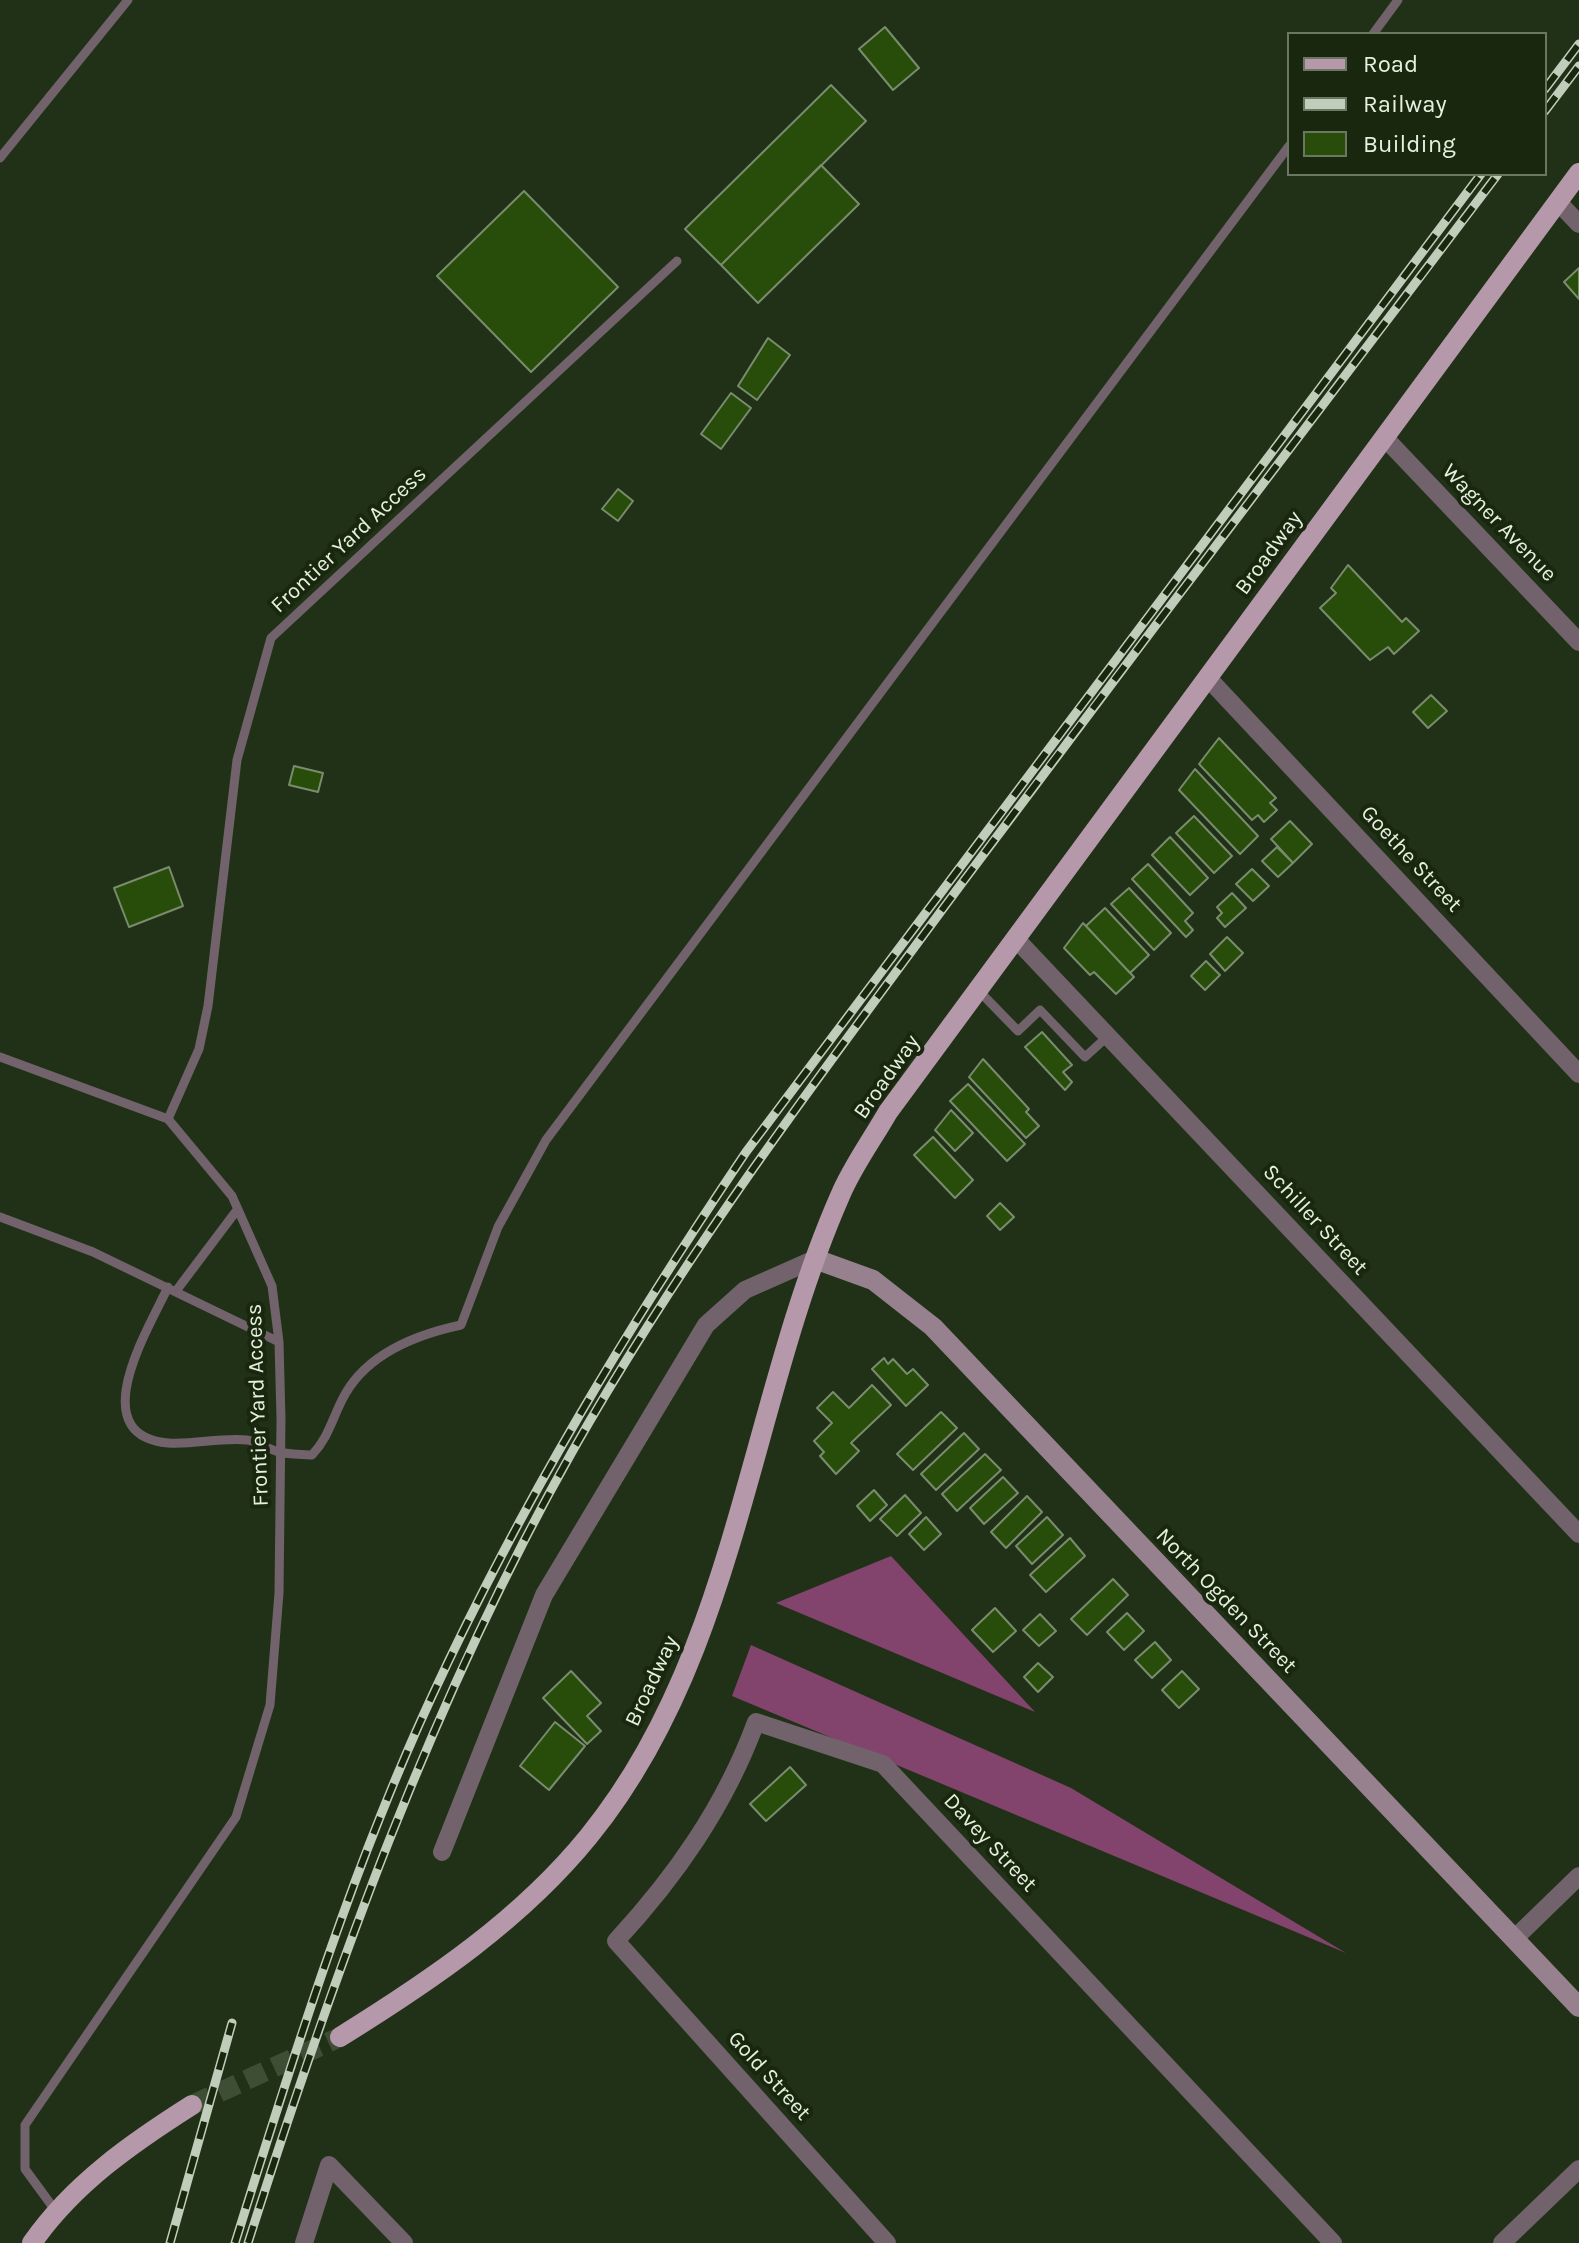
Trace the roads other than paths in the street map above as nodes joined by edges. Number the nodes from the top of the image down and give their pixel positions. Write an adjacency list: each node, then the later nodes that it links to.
1 (128, 0): 5 (lane)
2 (1398, 0): 3 (lane)
3 (1374, 32)
4 (1287, 149): 24 (lane)
5 (0, 158)
6 (1579, 173): 7 (main road, Broadway)
7 (1558, 202): 8 (street); 10 (main road, Broadway)
8 (1579, 224)
9 (677, 261): 18 (lane, Frontier Yard Access)
10 (1384, 437): 11 (street, Wagner Avenue); 12 (main road, Broadway)
11 (1579, 642)
12 (1207, 677): 13 (main road, Broadway); 17 (street, Goethe Street)
13 (1016, 939): 14 (main road, Broadway); 15 (street, Schiller Street)
14 (979, 991): 15 (lane); 21 (main road, Broadway)
15 (1108, 1036): 25 (street, Schiller Street)
16 (0, 1057): 18 (lane)
17 (1579, 1074)
18 (168, 1119): 19 (lane, Frontier Yard Access)
19 (237, 1210): 22 (lane); 23 (lane, Frontier Yard Access)
20 (0, 1217): 22 (lane)
21 (815, 1259): 26 (street); 28 (street, North Ogden Street); 31 (main road, Broadway)
22 (172, 1289): 23 (lane); 24 (lane)
23 (279, 1342): 24 (lane, Frontier Yard Access)
24 (279, 1453): 34 (lane, Frontier Yard Access)
25 (1579, 1534)
26 (442, 1852)
27 (1579, 1876): 28 (street)
28 (1514, 1939): 30 (street, North Ogden Street)
29 (616, 1941): 38 (street, Gold Street); 39 (street, Davey Street)
30 (1579, 2007)
31 (340, 2037)
32 (192, 2105): 34 (main road)
33 (1579, 2169): 40 (street)
34 (55, 2210): 35 (main road)
35 (32, 2243)
36 (304, 2243): 37 (street)
37 (404, 2243)
38 (887, 2243)
39 (1333, 2243)
40 (1502, 2243)

